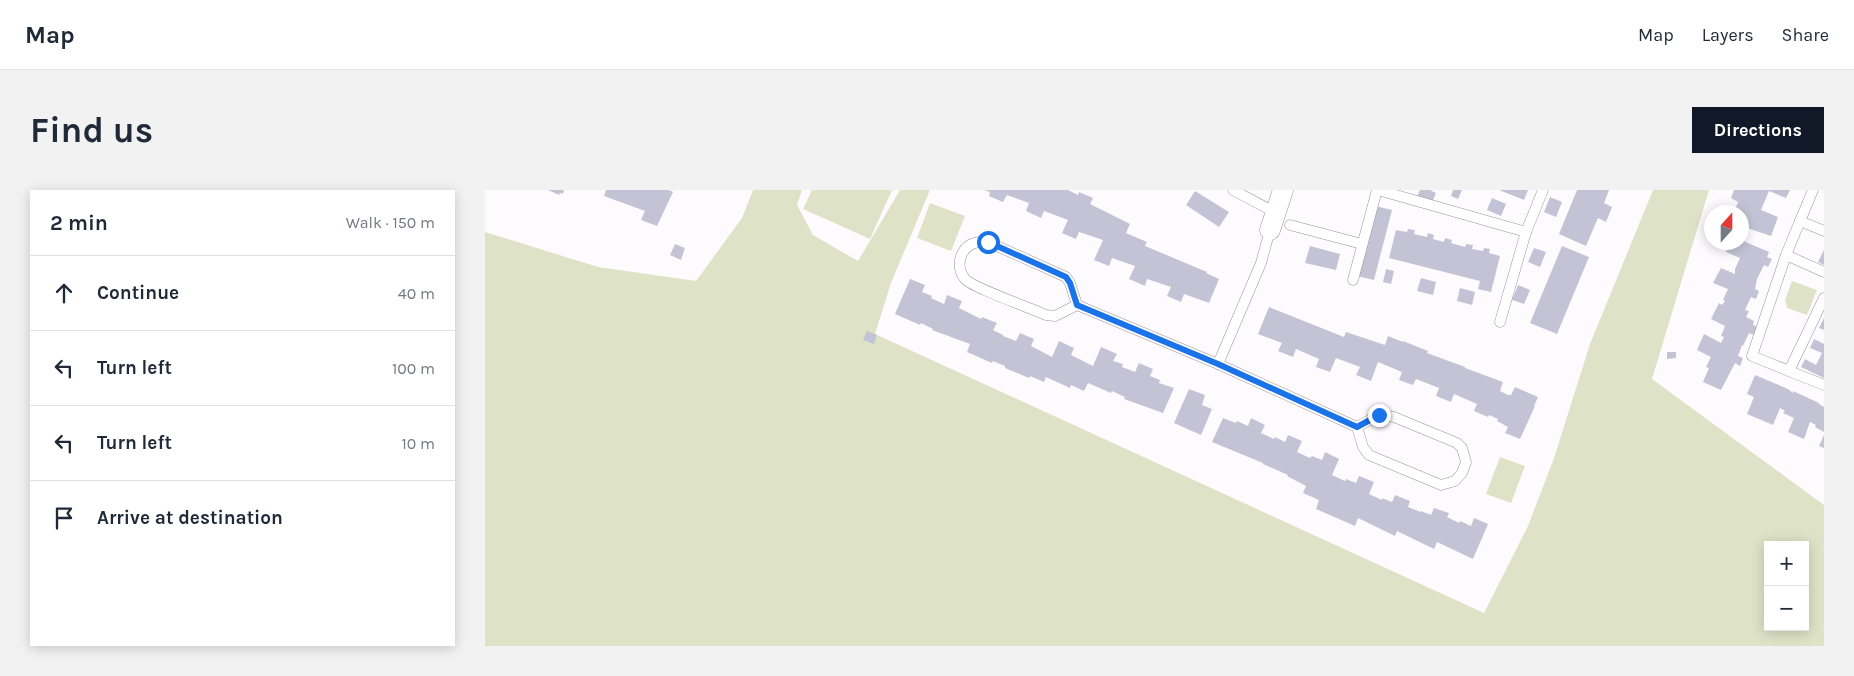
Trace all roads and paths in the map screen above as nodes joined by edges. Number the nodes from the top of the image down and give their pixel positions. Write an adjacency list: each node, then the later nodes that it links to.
1 (1233, 190): 7 (lane)
2 (1283, 190): 7 (street)
3 (1377, 190): 8 (lane); 10 (lane)
4 (1543, 190): 8 (lane)
5 (1813, 190): 6 (lane)
6 (1800, 221): 9 (lane); 11 (lane)
7 (1279, 223): 10 (lane); 17 (lane)
8 (1526, 232): 16 (lane)
9 (1824, 232)
10 (1362, 244): 13 (lane)
11 (1786, 255): 12 (lane); 18 (lane)
12 (1824, 272)
13 (1353, 280)
14 (1824, 298): 18 (lane)
15 (1077, 305): 15 (lane); 17 (lane)
16 (1500, 322)
17 (1218, 364): 20 (lane)
18 (1789, 371): 19 (lane)
19 (1824, 385)
20 (1357, 427): 20 (lane)

